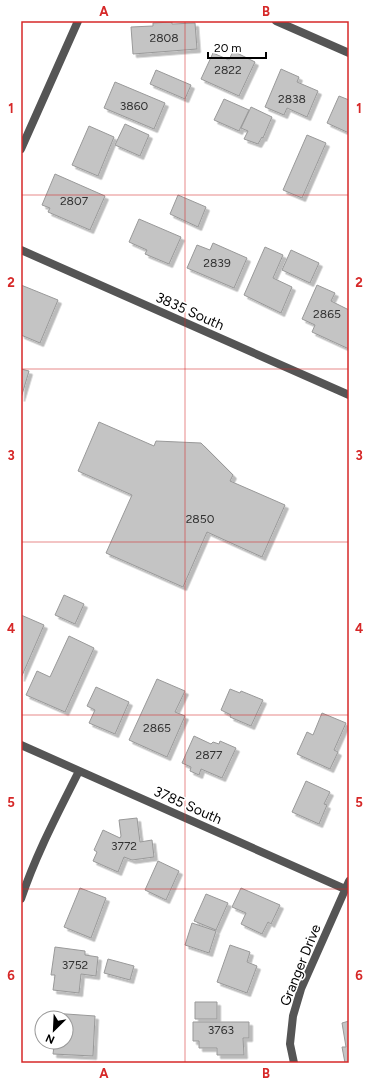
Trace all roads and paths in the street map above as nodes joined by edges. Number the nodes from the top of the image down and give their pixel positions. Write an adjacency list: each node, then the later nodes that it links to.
1 (78, 21): 4 (street)
2 (276, 21): 3 (street)
3 (349, 54)
4 (21, 149)
5 (21, 250): 6 (street, 3835 South)
6 (349, 395)
7 (21, 745): 8 (street, 3785 South)
8 (79, 771): 10 (street, 3785 South); 11 (street)
9 (349, 881): 10 (street, Granger Drive)
10 (345, 889): 12 (street, Granger Drive)
11 (21, 899)
12 (294, 1063)

